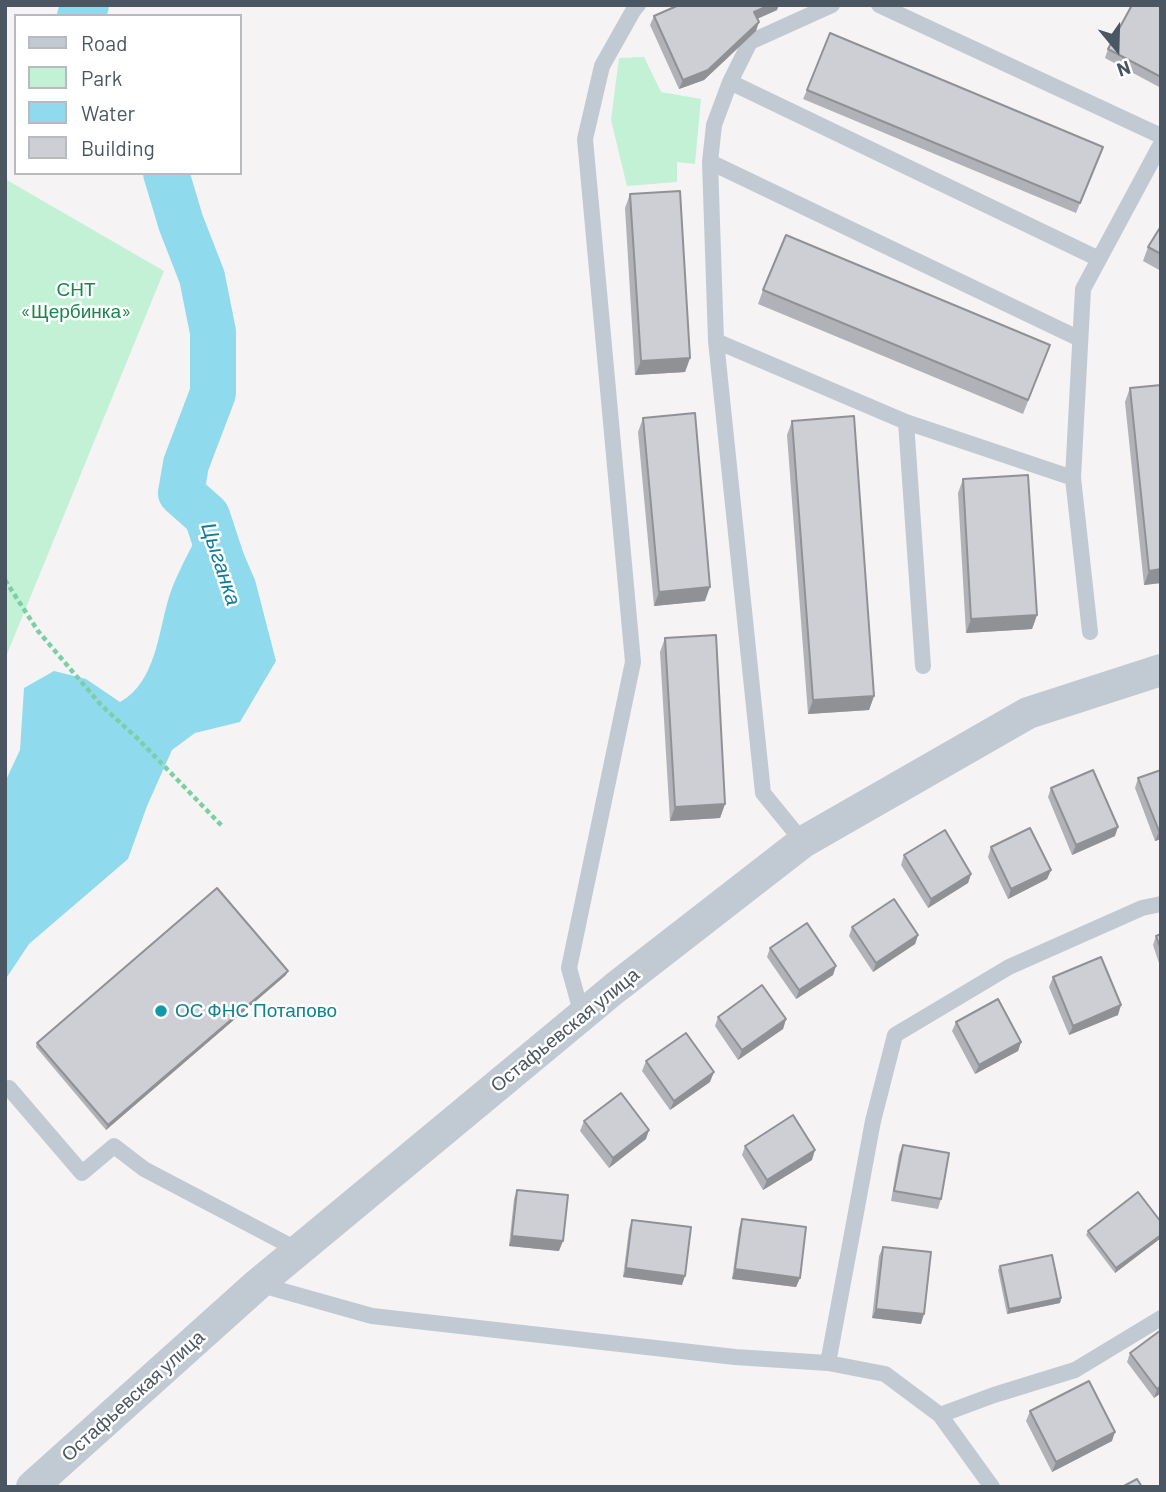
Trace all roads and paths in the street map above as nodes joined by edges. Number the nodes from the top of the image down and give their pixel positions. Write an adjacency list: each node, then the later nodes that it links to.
1 (638, 5): 20 (lane)
2 (832, 5): 4 (lane)
3 (879, 5): 5 (lane)
4 (730, 82): 7 (lane); 8 (lane)
5 (1161, 136)
6 (1161, 144): 8 (lane)
7 (710, 162): 9 (lane); 10 (lane)
8 (1099, 259): 9 (lane)
9 (1080, 339): 12 (lane)
10 (716, 341): 11 (lane); 18 (lane)
11 (906, 422): 12 (lane); 15 (lane)
12 (1073, 478): 14 (lane)
13 (5, 580): 17 (path)
14 (1090, 632)
15 (923, 666)
16 (1161, 670): 18 (street, Остафьевская улица)
17 (223, 827)
18 (803, 842): 20 (street, Остафьевская улица)
19 (1161, 904): 25 (lane)
20 (582, 1015): 22 (street, Остафьевская улица)
21 (9, 1088): 22 (lane)
22 (298, 1250): 23 (street, Остафьевская улица)
23 (258, 1284): 25 (lane); 27 (street, Остафьевская улица)
24 (1161, 1318): 26 (lane)
25 (828, 1363): 26 (lane)
26 (940, 1415): 28 (lane)
27 (32, 1487)
28 (992, 1487)

